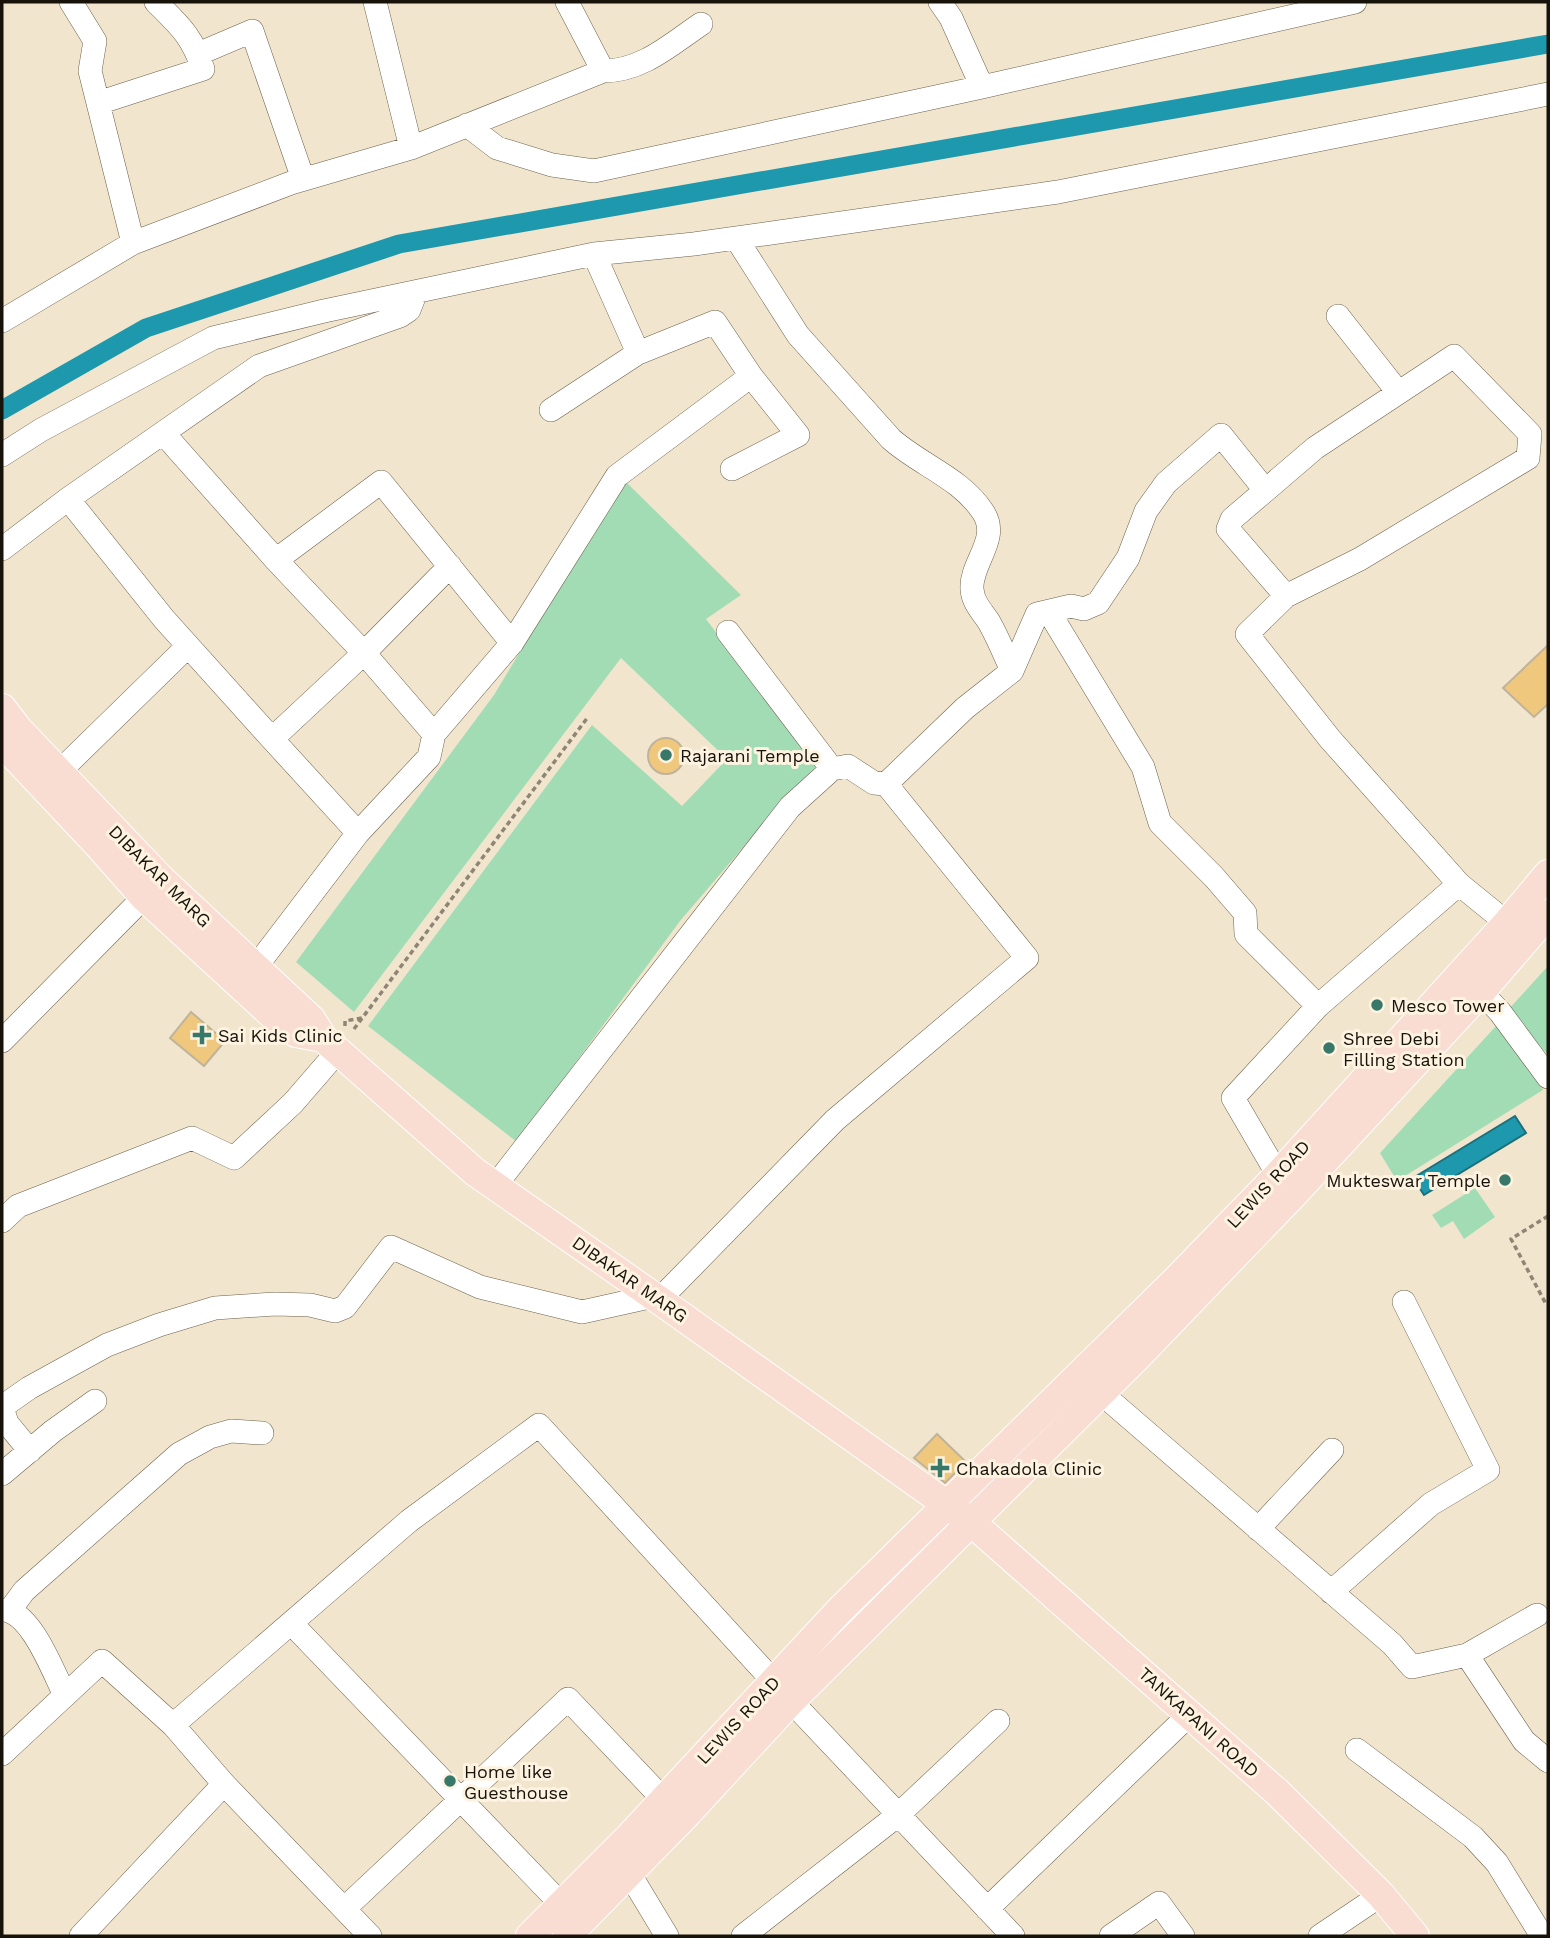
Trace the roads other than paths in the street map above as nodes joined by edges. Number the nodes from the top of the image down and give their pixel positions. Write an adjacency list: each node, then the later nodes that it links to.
1 (71, 2): 12 (street)
2 (156, 2): 8 (street)
3 (375, 2): 14 (street)
4 (567, 2): 9 (street)
5 (940, 2): 10 (street)
6 (1355, 2): 10 (street)
7 (701, 24): 9 (street)
8 (198, 54): 12 (street); 15 (street)
9 (603, 71): 13 (street)
10 (982, 87): 13 (street)
11 (1548, 94): 16 (street)
12 (98, 103): 17 (street)
13 (467, 125): 14 (street)
14 (411, 148): 15 (street)
15 (303, 179): 17 (street)
16 (736, 238): 18 (street); 40 (street)
17 (132, 243): 21 (street)
18 (594, 254): 19 (street); 22 (street)
19 (416, 292): 26 (street); 27 (street)
20 (1338, 316): 24 (street)
21 (2, 321)
22 (638, 353): 23 (street); 25 (street)
23 (751, 376): 28 (street); 37 (street)
24 (1398, 392): 29 (street); 34 (street)
25 (551, 410)
26 (164, 434): 30 (street); 32 (street)
27 (2, 455)
28 (732, 469)
29 (1265, 490): 34 (street); 35 (street)
30 (68, 499): 31 (street); 38 (street)
31 (2, 549)
32 (276, 560): 33 (street); 39 (street)
33 (450, 566): 37 (street); 39 (street)
34 (1286, 596): 50 (street)
35 (1049, 612): 40 (street); 56 (street)
36 (728, 632): 45 (street)
37 (512, 643): 42 (street)
38 (188, 646): 43 (street); 46 (street)
39 (364, 653): 42 (street); 43 (street)
40 (1012, 671): 47 (street)
41 (2, 708): 46 (main road, DIBAKAR MARG)
42 (434, 734): 48 (street)
43 (272, 739): 48 (street)
44 (2, 746): 51 (main road, DIBAKAR MARG)
45 (832, 769): 47 (street); 61 (street)
46 (60, 771): 54 (main road, DIBAKAR MARG)
47 (886, 784): 63 (street)
48 (358, 833): 54 (street)
49 (1548, 874): 53 (main road, LEWIS ROAD)
50 (1459, 884): 53 (street); 56 (street)
51 (144, 897): 57 (main road, DIBAKAR MARG); 58 (street)
52 (1548, 914): 55 (main road, LEWIS ROAD)
53 (1507, 923): 60 (main road, LEWIS ROAD)
54 (256, 968): 57 (main road, DIBAKAR MARG)
55 (1481, 992): 59 (street); 65 (main road, LEWIS ROAD)
56 (1318, 1006): 60 (street)
57 (340, 1037): 61 (main road, DIBAKAR MARG); 62 (street)
58 (2, 1041)
59 (1548, 1077)
60 (1278, 1175): 71 (main road, LEWIS ROAD)
61 (495, 1186): 63 (main road, DIBAKAR MARG)
62 (2, 1221)
63 (657, 1298): 69 (street); 71 (main road, DIBAKAR MARG)
64 (1404, 1302): 73 (street)
65 (1101, 1393): 71 (main road, LEWIS ROAD); 72 (street)
66 (95, 1401): 69 (street)
67 (262, 1433): 74 (street)
68 (1332, 1450): 72 (street)
69 (30, 1451): 70 (street)
70 (2, 1474)
71 (959, 1513): 78 (main road, LEWIS ROAD); 80 (main road, TANKAPANI ROAD)
72 (1258, 1529): 73 (street)
73 (1331, 1592): 77 (street)
74 (6, 1610): 79 (street)
75 (1537, 1615): 77 (street)
76 (292, 1624): 78 (street); 82 (street); 87 (street)
77 (1467, 1655): 85 (street)
78 (783, 1692): 88 (main road, LEWIS ROAD); 89 (street); 90 (main road, LEWIS ROAD)
79 (65, 1695): 82 (street); 84 (street)
80 (1190, 1714): 91 (main road, TANKAPANI ROAD); 94 (street)
81 (998, 1721): 89 (street)
82 (173, 1725): 86 (street)
83 (1357, 1750): 106 (street)
84 (2, 1754)
85 (1548, 1760)
86 (224, 1784): 93 (street); 95 (street)
87 (459, 1800): 88 (street); 92 (street); 93 (street)
88 (664, 1800): 92 (main road, LEWIS ROAD)
89 (898, 1815): 94 (street); 100 (street)
90 (629, 1873): 98 (main road, LEWIS ROAD); 99 (street)
91 (1381, 1895): 104 (street); 105 (main road, TANKAPANI ROAD)
92 (562, 1905): 97 (main road, LEWIS ROAD)
93 (344, 1909): 96 (street)
94 (987, 1909): 101 (street)
95 (81, 1936)
96 (370, 1936)
97 (530, 1936)
98 (567, 1936)
99 (667, 1936)
100 (743, 1936)
101 (1013, 1936)
102 (1111, 1936): 103 (street)
103 (1182, 1936)
104 (1320, 1936)
105 (1415, 1936)
106 (1542, 1936)

